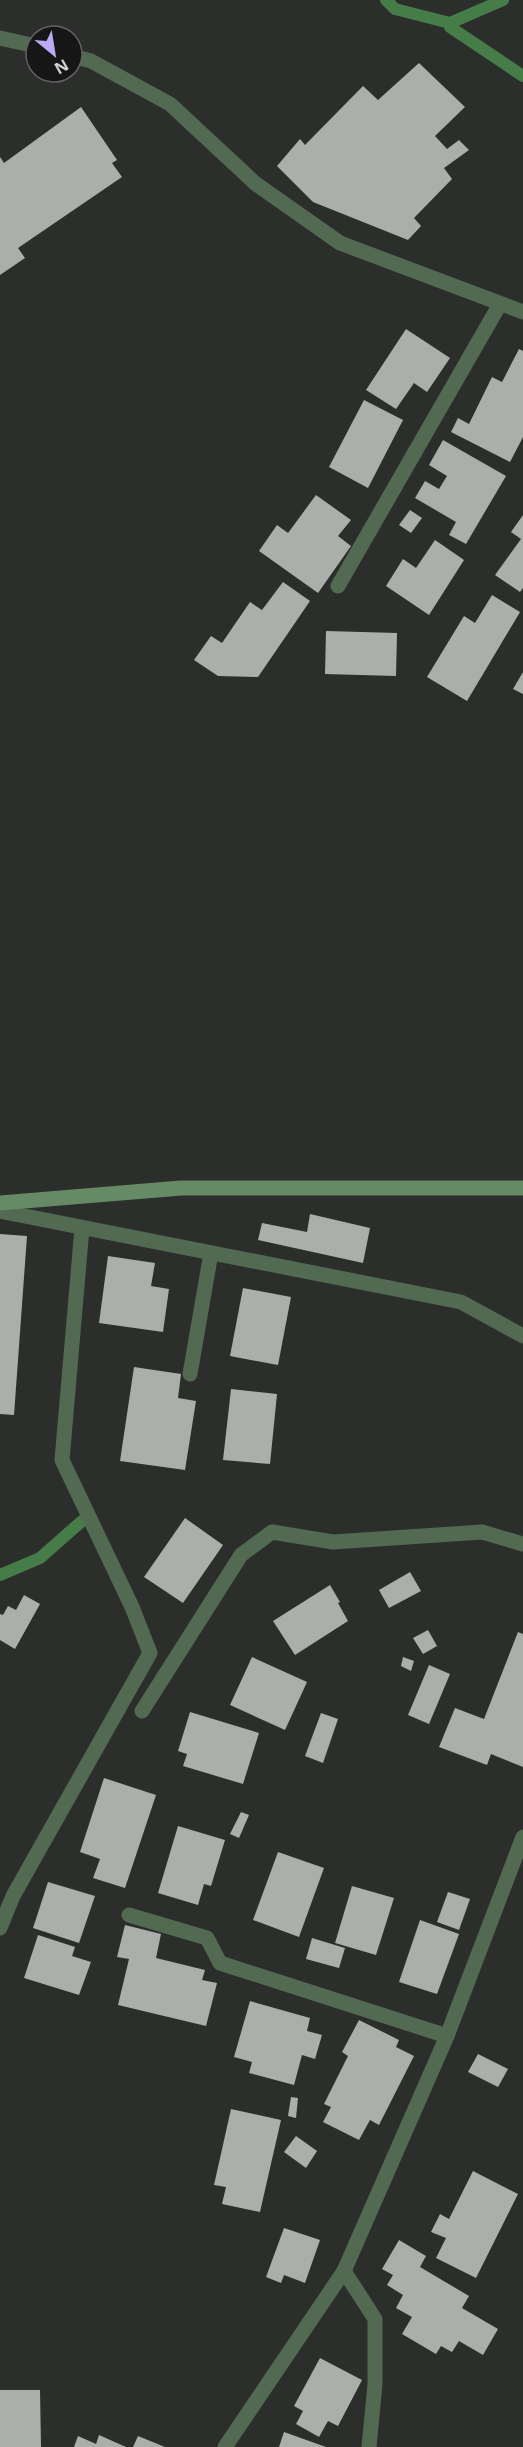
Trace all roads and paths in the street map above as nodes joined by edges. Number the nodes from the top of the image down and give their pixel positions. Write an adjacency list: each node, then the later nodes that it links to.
1 (0, 39): 2 (street)
2 (24, 44)
3 (84, 59): 4 (street)
4 (501, 304): 5 (street); 6 (street)
5 (523, 312)
6 (338, 586)
7 (523, 1188): 8 (street)
8 (0, 1203)
9 (0, 1211): 10 (street)
10 (82, 1228): 11 (street); 18 (street)
11 (211, 1253): 12 (street); 13 (street)
12 (523, 1336)
13 (190, 1374)
14 (523, 1544): 15 (street)
15 (142, 1711)
16 (523, 1837): 19 (street)
17 (129, 1915): 19 (street)
18 (0, 1928)
19 (447, 2036): 20 (street)
20 (344, 2271): 21 (street); 22 (street)
21 (225, 2447)
22 (369, 2447)

